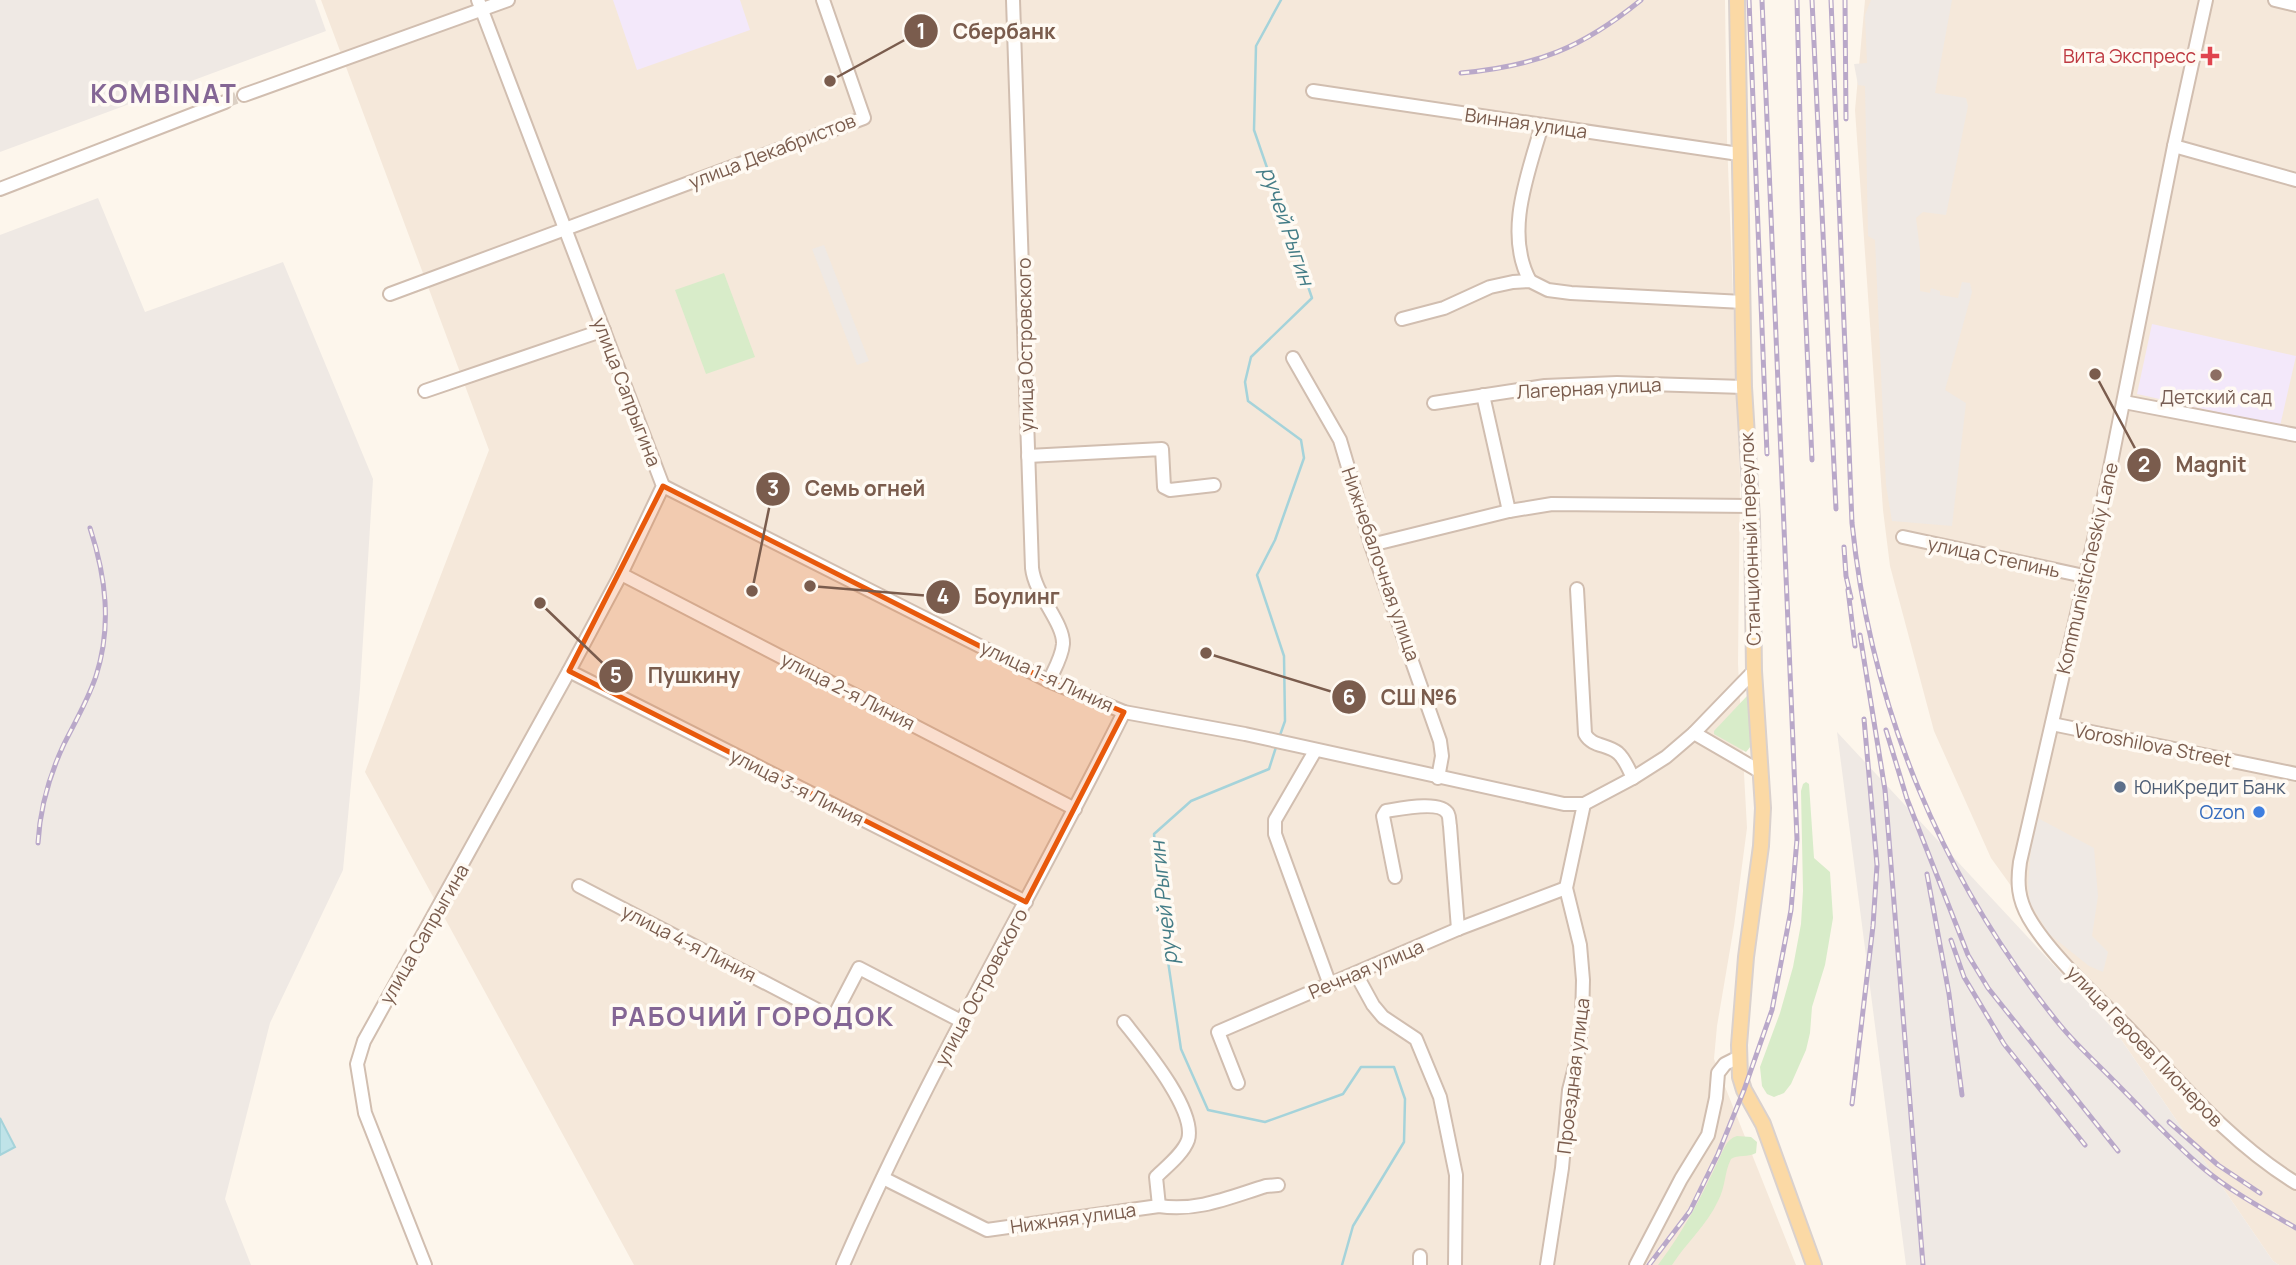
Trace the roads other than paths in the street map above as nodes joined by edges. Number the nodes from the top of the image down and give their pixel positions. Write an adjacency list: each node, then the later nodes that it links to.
1 (508, 0): 7 (street)
2 (822, 0): 17 (street, улица Декабристов)
3 (1013, 0): 30 (street, улица Островского)
4 (1737, 0): 14 (main road, Станционный переулок)
5 (2206, 0): 13 (street, Kommunisticheskiy Lane)
6 (2275, 0): 8 (street)
7 (480, 5): 10 (street); 17 (street, улица Сапрыгина)
8 (2296, 5)
9 (1313, 91): 12 (street, Винная улица)
10 (244, 95)
11 (225, 102): 16 (street)
12 (1542, 125): 14 (street, Винная улица); 18 (street)
13 (2174, 146): 15 (street); 27 (street, Kommunisticheskiy Lane)
14 (1739, 154): 20 (main road, Станционный переулок)
15 (2296, 180)
16 (0, 189)
17 (565, 229): 19 (street); 22 (street, улица Сапрыгина)
18 (1530, 281): 20 (street); 21 (street)
19 (390, 294)
20 (1743, 302): 24 (main road, Станционный переулок)
21 (1402, 319)
22 (604, 330): 25 (street); 32 (street, улица Сапрыгина)
23 (1293, 358): 36 (street, Нижнебалочная улица)
24 (1744, 387): 26 (street, Лагерная улица); 33 (main road, Станционный переулок)
25 (425, 391)
26 (1483, 395): 28 (street, Лагерная улица); 34 (street)
27 (2124, 402): 29 (street); 38 (street, Kommunisticheskiy Lane)
28 (1434, 403)
29 (2296, 435)
30 (1028, 456): 31 (street); 42 (street, улица Островского)
31 (1213, 485)
32 (663, 486): 37 (street, улица Сапрыгина); 42 (street, улица 1-я Линия)
33 (1751, 506): 34 (street); 41 (main road, Станционный переулок)
34 (1509, 511): 36 (street)
35 (1903, 537): 38 (street, улица Степинь)
36 (1371, 545): 49 (street, Нижнебалочная улица)
37 (621, 574): 40 (street, улица Сапрыгина); 52 (street, улица 2-я Линия)
38 (2084, 576): 44 (street, Kommunisticheskiy Lane)
39 (1577, 589): 50 (street)
40 (569, 671): 57 (street, улица 3-я Линия); 69 (street, улица Сапрыгина)
41 (1754, 671): 45 (street); 47 (main road, Станционный переулок)
42 (1049, 681): 43 (street, улица 1-я Линия)
43 (1124, 712): 46 (street, улица 1-я Линия); 52 (street, улица Островского)
44 (2052, 724): 48 (street, Voroshilova Street); 56 (street, Kommunisticheskiy Lane)
45 (1694, 733): 47 (street); 50 (street)
46 (1315, 751): 49 (street, улица 1-я Линия); 60 (street)
47 (1761, 772): 63 (main road, Станционный переулок)
48 (2296, 774)
49 (1438, 778): 51 (street, улица 1-я Линия)
50 (1633, 778): 51 (street)
51 (1584, 804): 55 (street, Проездная улица)
52 (1075, 809): 57 (street, улица Островского)
53 (1395, 877): 58 (street)
54 (579, 887): 61 (street, улица 4-я Линия)
55 (1566, 888): 58 (street, Речная улица); 72 (street, Проездная улица)
56 (2017, 888): 66 (street, улица Героев Пионеров)
57 (1026, 902): 61 (street, улица Островского)
58 (1458, 929): 59 (street, Речная улица)
59 (1356, 974): 60 (street, Речная улица); 71 (street)
60 (1330, 985): 64 (street, Речная улица)
61 (961, 1021): 65 (street, улица Островского)
62 (1124, 1022): 68 (street, Нижняя улица)
63 (1739, 1058): 73 (street); 74 (main road, Станционный переулок)
64 (1238, 1083)
65 (883, 1178): 68 (street, Нижняя улица); 70 (street, улица Островского)
66 (2296, 1183)
67 (1278, 1185): 68 (street, Нижняя улица)
68 (1159, 1206)
69 (425, 1265)
70 (843, 1265)
71 (1455, 1265)
72 (1548, 1265)
73 (1636, 1265)
74 (1814, 1265)

